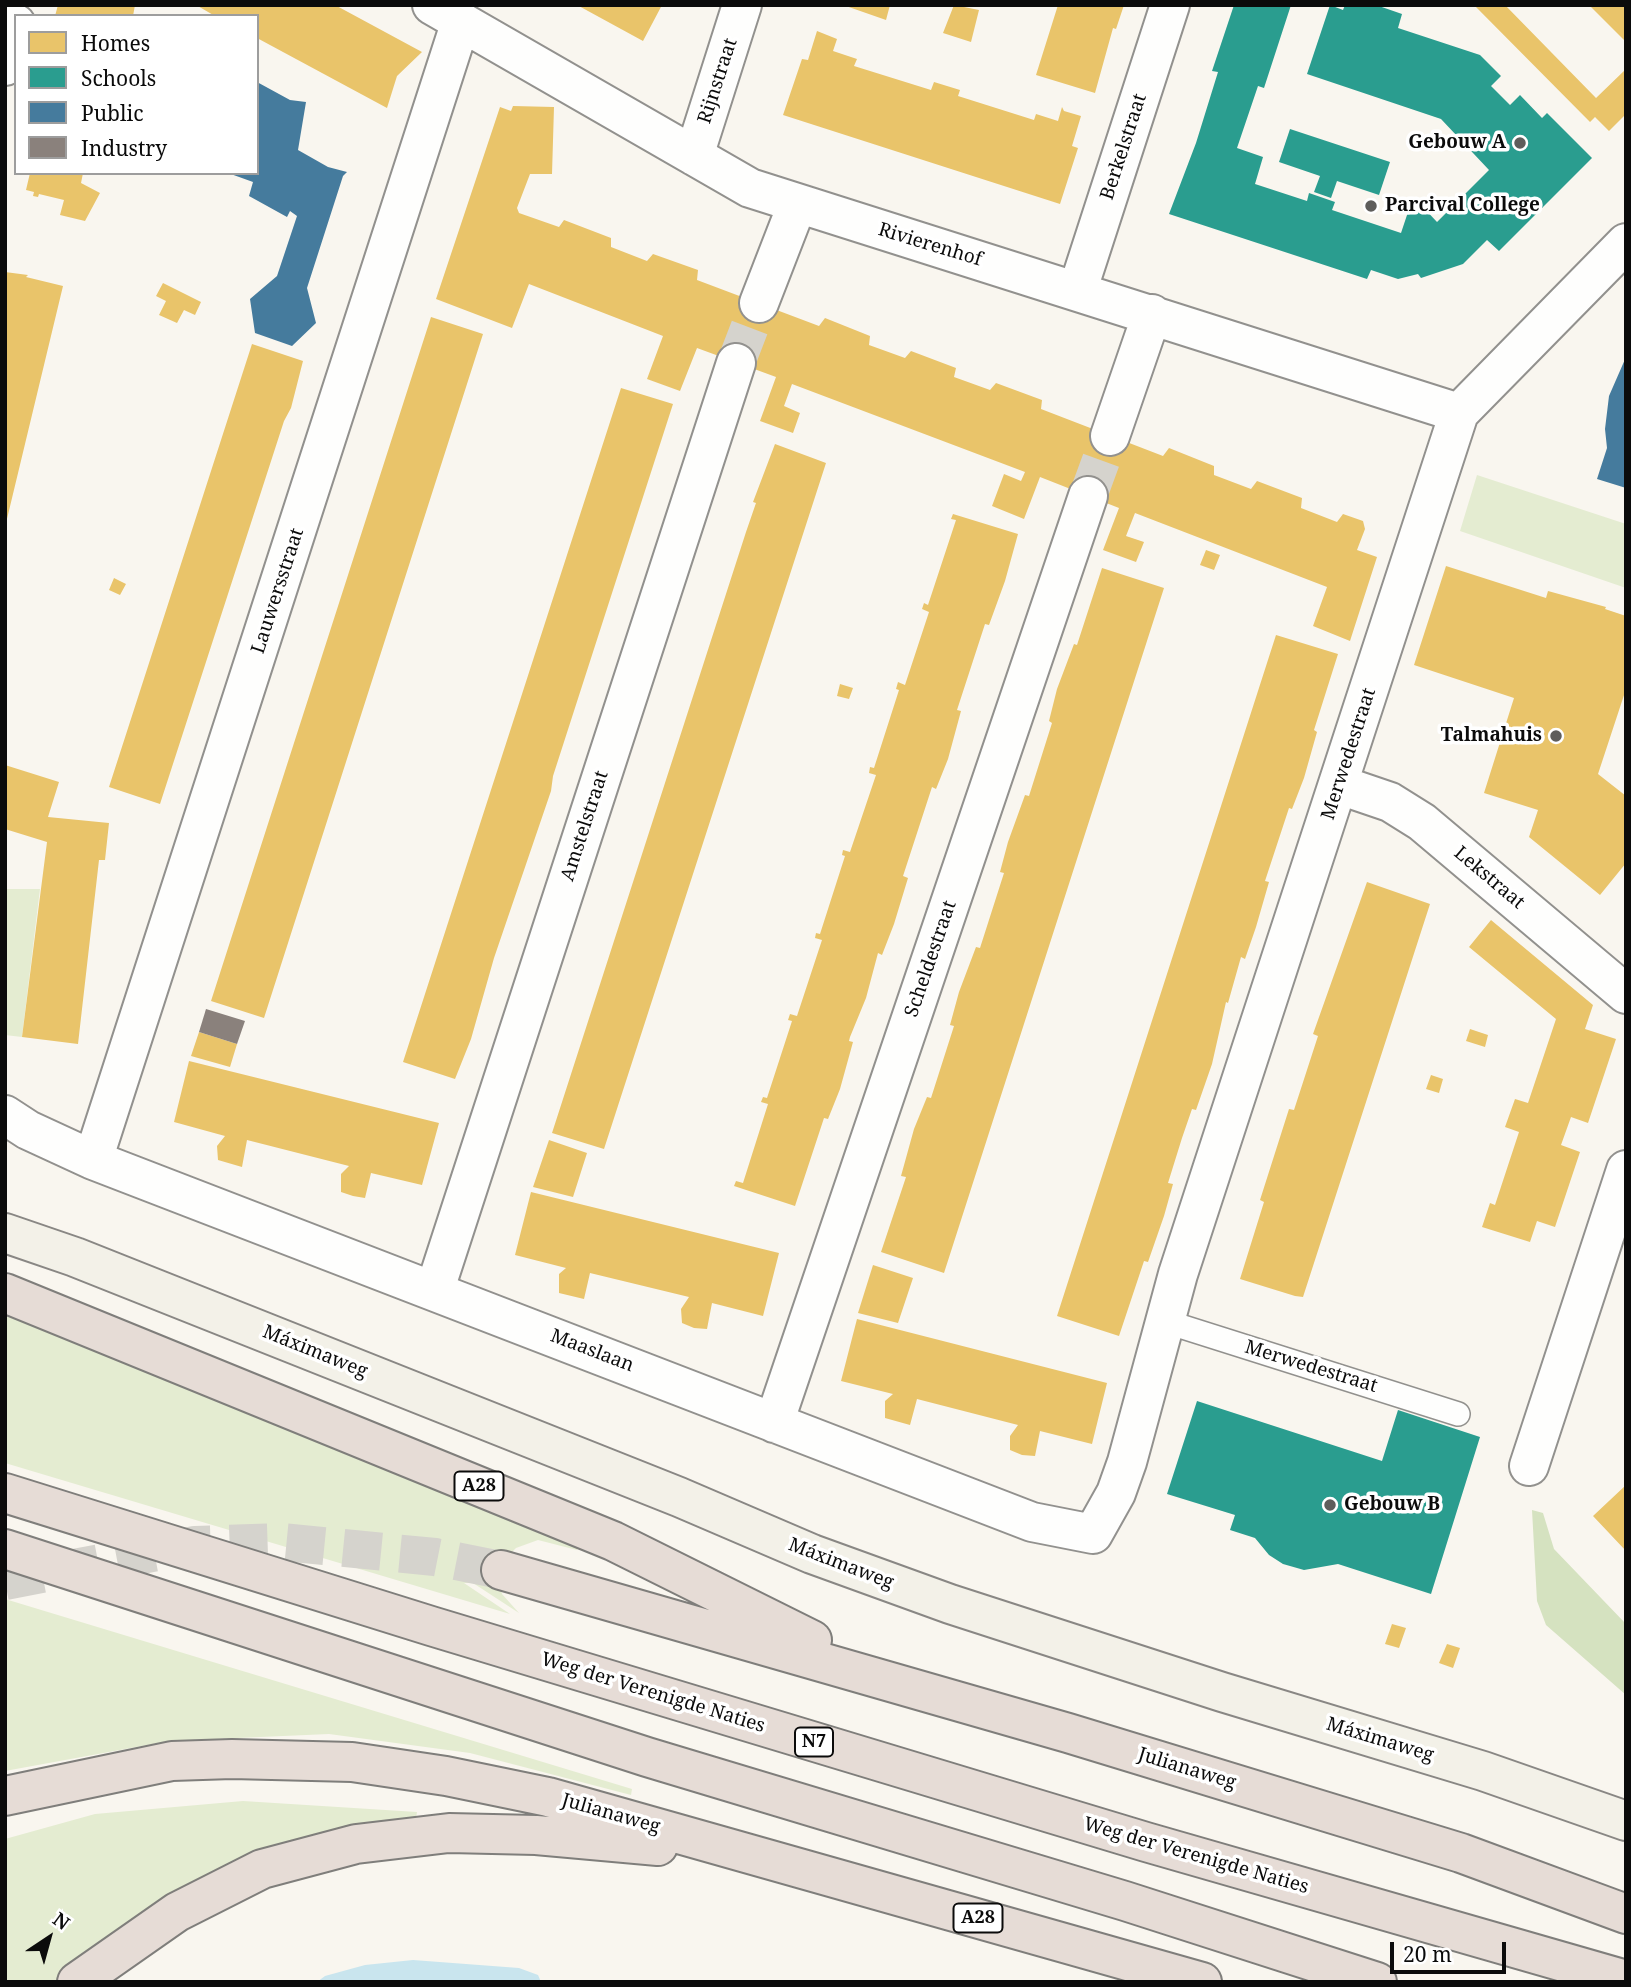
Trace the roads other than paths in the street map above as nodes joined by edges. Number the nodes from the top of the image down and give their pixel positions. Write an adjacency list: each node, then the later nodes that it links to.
1 (742, 5): 6 (street, Rijnstraat)
2 (1170, 5): 9 (street, Berkelstraat)
3 (447, 13): 6 (street, Rivierenhof); 19 (street, Lauwersstraat)
4 (14, 32): 5 (street)
5 (5, 66)
6 (694, 156): 7 (street, Rivierenhof)
7 (797, 205): 9 (street, Rivierenhof); 10 (street)
8 (1626, 243): 13 (street, Merwedestraat)
9 (1078, 289): 11 (street, Rivierenhof)
10 (759, 303)
11 (1152, 314): 13 (street, Rivierenhof); 14 (street)
12 (736, 363): 24 (street, Amstelstraat)
13 (1459, 413): 16 (street, Merwedestraat)
14 (1110, 436)
15 (1088, 496): 28 (street, Scheldestraat)
16 (1340, 785): 17 (street, Lekstraat); 26 (street, Merwedestraat)
17 (1626, 994)
18 (5, 1115): 19 (street, Maaslaan)
19 (93, 1160): 24 (street, Maaslaan)
20 (1626, 1170): 29 (street)
21 (5, 1212): 23 (main road, Máximaweg)
22 (5, 1233): 23 (main road, Máximaweg)
23 (75, 1256): 36 (main road, Máximaweg)
24 (435, 1290): 28 (street, Maaslaan)
25 (5, 1293): 34 (highway, A28)
26 (1164, 1321): 27 (lane, Merwedestraat); 31 (street, Merwedestraat)
27 (1458, 1414)
28 (774, 1423): 31 (street, Maaslaan)
29 (1529, 1466)
30 (5, 1493): 39 (highway, Weg der Verenigde Naties / N7)
31 (1093, 1534)
32 (5, 1549): 42 (highway)
33 (501, 1570): 34 (highway, Julianaweg / A28)
34 (898, 1683): 38 (highway, Julianaweg / A28)
35 (5, 1796): 37 (highway, Julianaweg / A28)
36 (1626, 1821)
37 (754, 1854): 40 (highway, A28); 41 (highway, Julianaweg / A28)
38 (1626, 1914)
39 (1626, 1980)
40 (77, 1982)
41 (1202, 1982)
42 (1377, 1982)

